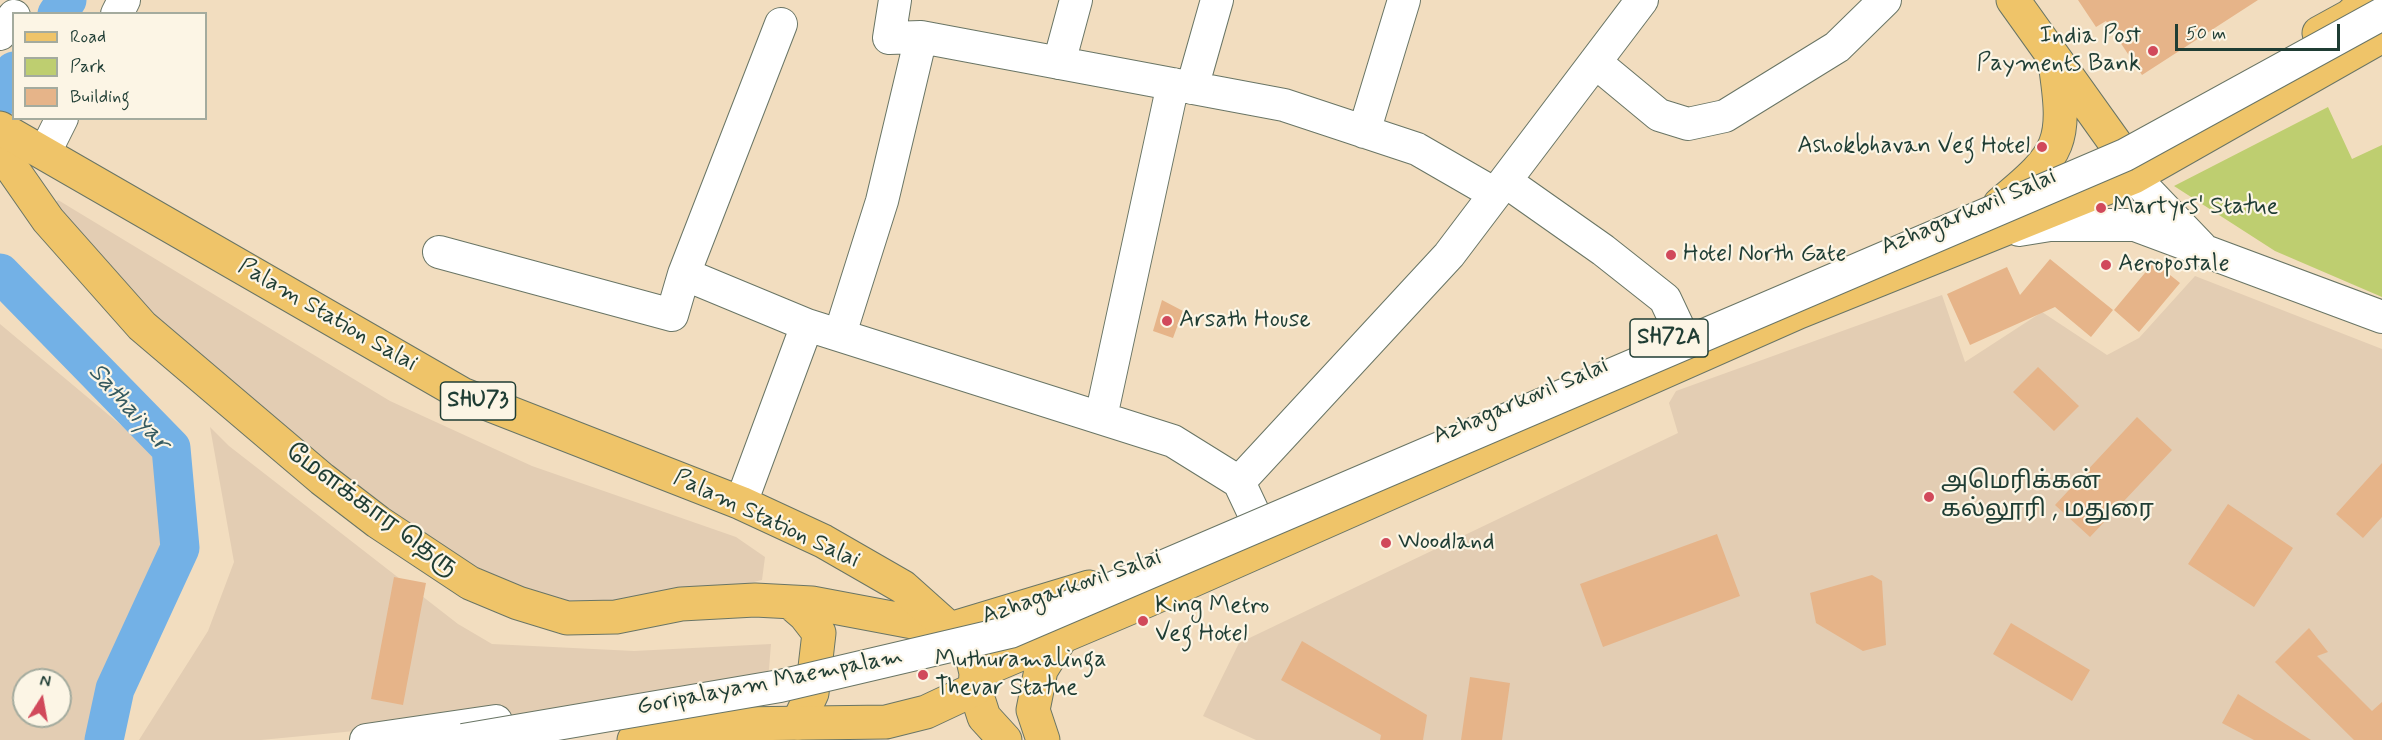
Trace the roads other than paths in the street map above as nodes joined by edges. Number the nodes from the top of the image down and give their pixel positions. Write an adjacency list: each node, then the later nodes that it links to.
1 (26, 0): 10 (street)
2 (895, 0): 16 (street)
3 (1076, 0): 19 (street)
4 (1217, 0): 20 (street)
5 (1404, 0): 22 (street)
6 (1642, 0): 18 (street)
7 (1885, 0): 18 (street)
8 (2013, 0): 17 (main road)
9 (2367, 0): 23 (main road, Azhagarkovil Salai / SH72A)
10 (16, 12)
11 (2382, 14): 46 (street, Goripalayam Maempalam, bridge)
12 (12, 18): 14 (street)
13 (782, 24): 31 (street)
14 (0, 34)
15 (2382, 36): 25 (main road, Azhagarkovil Salai / SH72A)
16 (921, 37): 19 (street); 35 (street)
17 (2054, 58): 23 (main road); 27 (main road)
18 (1595, 62): 26 (street)
19 (1059, 63): 20 (street)
20 (1183, 86): 22 (street); 36 (street)
21 (59, 120): 24 (street)
22 (1364, 132): 26 (street)
23 (2118, 147): 27 (main road, Azhagarkovil Salai / SH72A)
24 (15, 148): 38 (main road, Palam Station Salai / SHU73); 40 (main road, மேளக்கார தெரு)
25 (2134, 177): 28 (main road, Azhagarkovil Salai / SH72A); 30 (street)
26 (1501, 188): 34 (street); 37 (street)
27 (2000, 204): 34 (main road, Azhagarkovil Salai / SH72A)
28 (1988, 235): 30 (street); 42 (main road, Azhagarkovil Salai / SH72A)
29 (439, 252): 31 (street)
30 (2206, 252): 32 (street)
31 (684, 274): 33 (street)
32 (2382, 317)
33 (807, 325): 35 (street); 38 (street)
34 (1680, 333): 39 (main road, Azhagarkovil Salai / SH72A)
35 (840, 334): 36 (street)
36 (1101, 417): 37 (street)
37 (1239, 482): 39 (street)
38 (741, 503): 41 (main road, Palam Station Salai / SHU73)
39 (1255, 516): 41 (main road, Azhagarkovil Salai / SH72A)
40 (790, 602): 41 (main road, மேளக்கார தெரு); 44 (main road)
41 (950, 629): 43 (main road, SHU73)
42 (1062, 636): 43 (main road, Azhagarkovil Salai / SH72A); 49 (main road)
43 (976, 681): 44 (main road, Azhagarkovil Salai); 48 (main road)
44 (795, 732): 45 (street); 47 (main road, Azhagarkovil Salai)
45 (366, 740)
46 (463, 740)
47 (634, 740)
48 (1005, 740)
49 (1043, 740)

